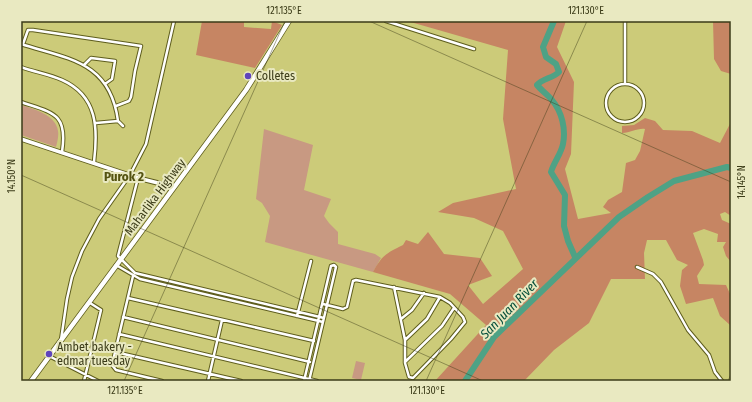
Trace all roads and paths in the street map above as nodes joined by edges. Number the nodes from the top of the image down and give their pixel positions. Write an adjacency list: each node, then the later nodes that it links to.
1 (174, 21): 19 (street)
2 (289, 21): 21 (highway, Maharlika Highway)
3 (386, 21): 6 (street)
4 (625, 21): 10 (street)
5 (22, 44): 7 (street); 12 (street)
6 (474, 49)
7 (84, 65): 9 (street); 9 (street)
8 (21, 67): 14 (street)
9 (105, 84): 12 (street)
10 (624, 84): 10 (street)
11 (21, 102): 17 (street)
12 (116, 106): 13 (street)
13 (118, 121): 14 (street); 15 (street)
14 (96, 123): 18 (street)
15 (123, 126)
16 (21, 139): 17 (street)
17 (62, 152): 18 (street)
18 (94, 162): 19 (street)
19 (130, 175): 20 (street); 48 (street)
20 (138, 178): 21 (street); 22 (street)
21 (174, 187): 22 (highway, Maharlika Highway)
22 (120, 260): 24 (highway, Maharlika Highway); 26 (street)
23 (311, 261): 36 (street)
24 (116, 265): 27 (street); 32 (highway, Maharlika Highway)
25 (637, 267): 68 (street)
26 (135, 273): 27 (street); 36 (street)
27 (133, 277): 31 (street); 37 (street)
28 (394, 287): 29 (street); 34 (street); 41 (street)
29 (424, 293): 30 (street); 41 (street)
30 (440, 297): 35 (street); 47 (street)
31 (128, 298): 38 (street); 42 (street)
32 (89, 302): 48 (highway, Maharlika Highway); 58 (street)
33 (323, 304): 34 (street); 34 (street); 39 (street)
34 (327, 305): 40 (street)
35 (454, 308): 56 (street); 56 (street)
36 (298, 312): 37 (street); 39 (street)
37 (297, 316): 43 (street)
38 (123, 317): 45 (street); 46 (street)
39 (320, 317): 40 (street); 43 (street)
40 (324, 318): 44 (street)
41 (401, 319): 47 (street)
42 (222, 320): 46 (street); 49 (street)
43 (318, 321): 44 (street); 49 (street)
44 (323, 322): 50 (street)
45 (119, 334): 51 (street); 53 (street)
46 (218, 340): 53 (street); 54 (street)
47 (404, 340): 56 (street)
48 (61, 341): 52 (highway, Maharlika Highway)
49 (314, 341): 50 (street); 54 (street)
50 (318, 342): 55 (street)
51 (115, 352): 57 (street); 64 (street)
52 (49, 356): 58 (street); 61 (highway, Maharlika Highway)
53 (213, 356): 57 (street); 59 (street)
54 (308, 362): 55 (street); 59 (street)
55 (313, 363): 60 (street)
56 (405, 363)
57 (209, 374): 65 (street); 66 (street)
58 (85, 375): 62 (street); 63 (street)
59 (304, 380): 60 (street)
60 (309, 380): 67 (street)
61 (31, 381)
62 (84, 381)
63 (96, 381)
64 (162, 381)
65 (208, 381)
66 (241, 381)
67 (317, 381)
68 (722, 381)

